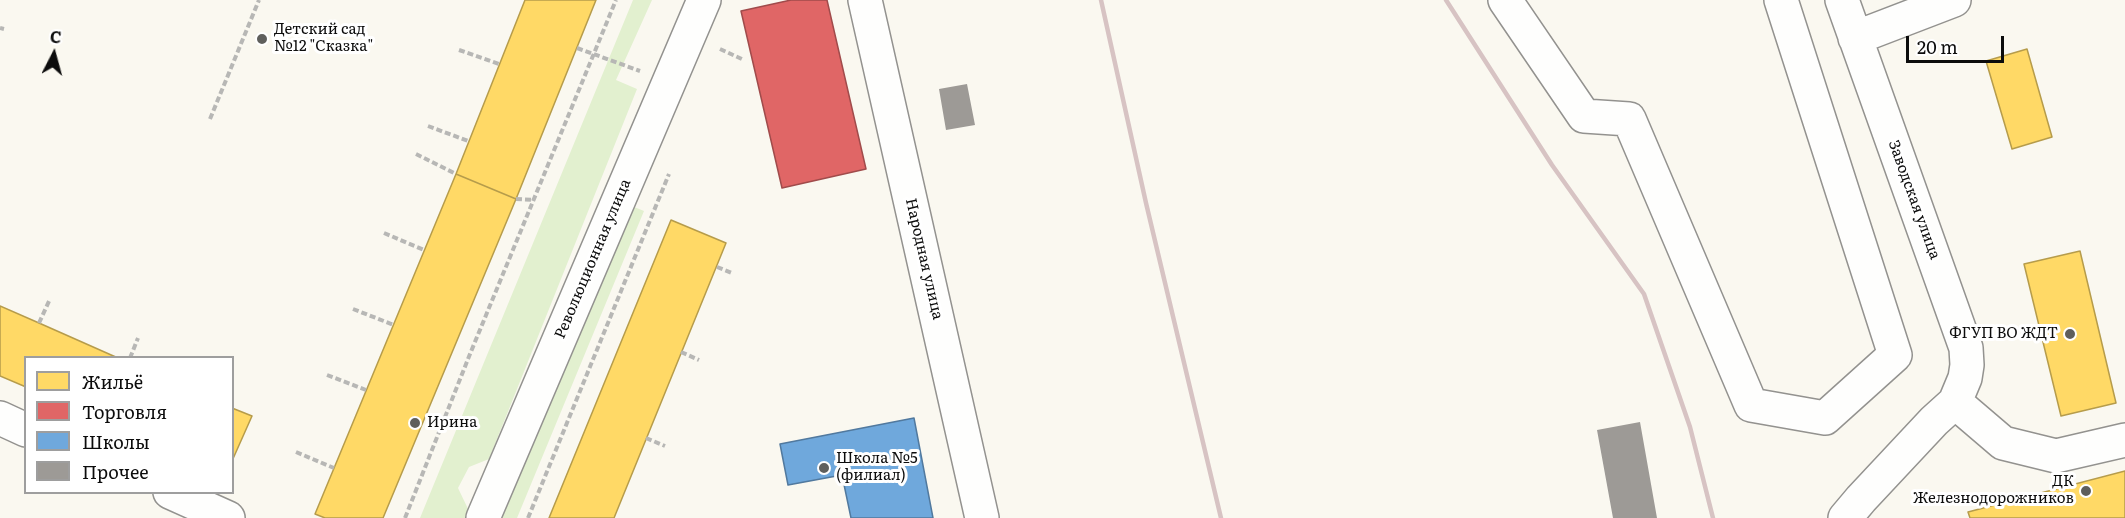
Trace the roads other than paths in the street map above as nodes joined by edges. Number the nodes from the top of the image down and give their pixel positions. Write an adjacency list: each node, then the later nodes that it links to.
1 (704, 0): 14 (street, Революционная улица)
2 (865, 0): 15 (street, Народная улица)
3 (1505, 0): 4 (street)
4 (1781, 0)
5 (1842, 0): 7 (street, Заводская улица)
6 (1954, 0): 7 (street)
7 (1856, 38): 8 (street, Заводская улица)
8 (1955, 402): 11 (street); 16 (street, Заводская улица)
9 (0, 418): 10 (street)
10 (24, 429)
11 (2125, 440)
12 (174, 494): 13 (street)
13 (228, 518)
14 (483, 518)
15 (982, 518)
16 (1845, 518)

